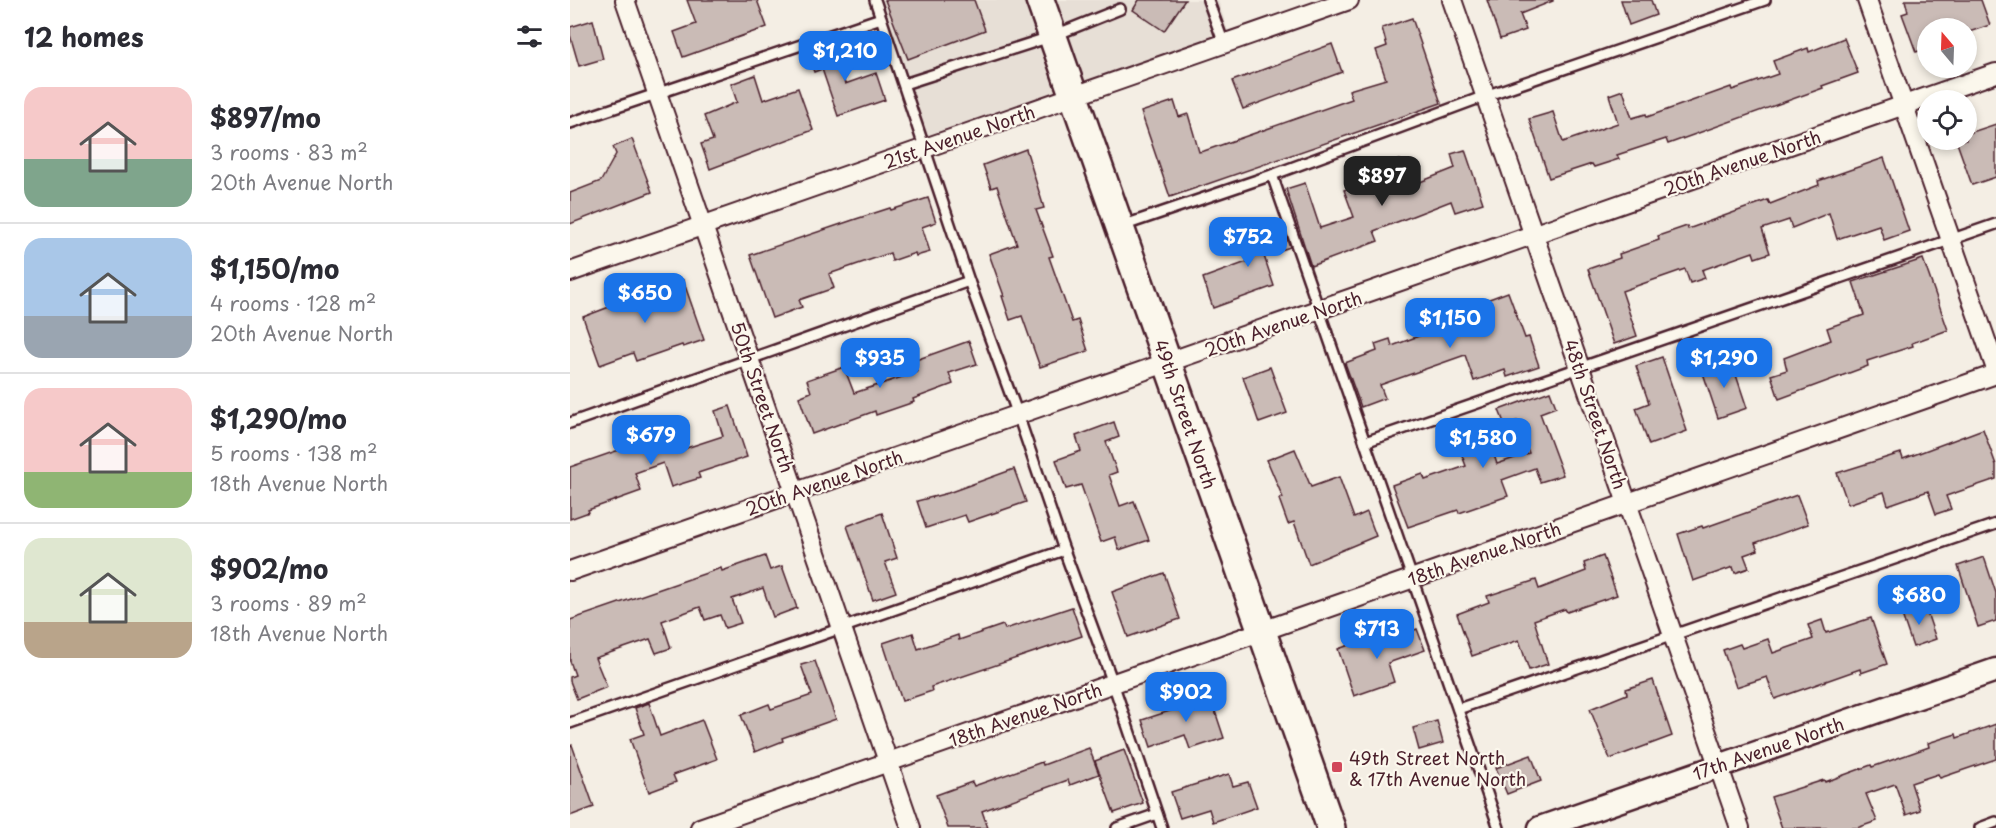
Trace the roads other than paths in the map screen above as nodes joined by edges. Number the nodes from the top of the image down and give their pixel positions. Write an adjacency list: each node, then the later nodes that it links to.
1 (625, 0): 15 (street, 50th Street North)
2 (875, 0): 10 (lane)
3 (1040, 0): 11 (main road, 49th Street North)
4 (1208, 0): 12 (lane)
5 (1349, 0): 12 (street, 21st Avenue North)
6 (1452, 0): 17 (street, 48th Street North)
7 (1765, 0): 17 (lane)
8 (1867, 0): 18 (street)
9 (1120, 9): 11 (lane)
10 (881, 18): 14 (lane); 15 (lane)
11 (1053, 36): 14 (lane); 16 (main road, 49th Street North)
12 (1224, 44): 16 (street, 21st Avenue North)
13 (1996, 73): 18 (street, 20th Avenue North)
14 (904, 84): 20 (lane)
15 (658, 92): 19 (lane); 23 (street, 50th Street North)
16 (1074, 96): 20 (street, 21st Avenue North); 24 (main road, 49th Street North)
17 (1485, 96): 21 (lane); 25 (street, 48th Street North)
18 (1904, 105): 25 (street, 20th Avenue North); 26 (street)
19 (570, 123)
20 (926, 148): 23 (street, 21st Avenue North); 28 (lane)
21 (1272, 175): 24 (lane); 29 (lane)
22 (1996, 224): 26 (lane)
23 (704, 225): 27 (street, 21st Avenue North); 30 (street, 50th Street North)
24 (1120, 227): 31 (main road, 49th Street North)
25 (1533, 235): 29 (street, 20th Avenue North); 32 (street, 48th Street North)
26 (1951, 240): 32 (lane); 33 (street)
27 (570, 272)
28 (969, 281): 30 (lane); 35 (lane)
29 (1319, 310): 31 (street, 20th Avenue North); 37 (lane)
30 (750, 359): 36 (lane); 38 (street, 50th Street North)
31 (1168, 363): 35 (street, 20th Avenue North); 45 (main road, 49th Street North)
32 (1580, 368): 37 (lane); 39 (street, 48th Street North)
33 (1996, 369)
34 (1996, 374): 39 (street, 18th Avenue North)
35 (1018, 415): 38 (street, 20th Avenue North); 41 (lane)
36 (570, 423)
37 (1365, 442): 43 (lane)
38 (796, 492): 42 (street, 20th Avenue North); 44 (street, 50th Street North)
39 (1627, 503): 43 (street, 18th Avenue North); 46 (street, 48th Street North)
40 (1996, 524): 46 (lane)
41 (1064, 550): 44 (lane); 48 (lane)
42 (570, 571)
43 (1413, 578): 45 (street, 18th Avenue North); 49 (lane)
44 (842, 627): 50 (lane); 51 (street, 50th Street North)
45 (1262, 631): 48 (street, 18th Avenue North); 59 (main road, 49th Street North)
46 (1673, 635): 49 (lane); 52 (street, 48th Street North)
47 (1996, 670): 52 (street, 17th Avenue North)
48 (1113, 683): 51 (street, 18th Avenue North); 53 (lane)
49 (1458, 709): 60 (lane)
50 (570, 723)
51 (889, 762): 55 (street, 18th Avenue North); 56 (street, 50th Street North)
52 (1718, 765): 61 (street, 17th Avenue North); 62 (street, 48th Street North)
53 (1157, 814): 57 (lane); 58 (lane)
54 (1996, 822): 63 (lane)
55 (700, 828)
56 (911, 828)
57 (1117, 828)
58 (1162, 828)
59 (1331, 828)
60 (1499, 828)
61 (1540, 828)
62 (1740, 828)
63 (1980, 828)

